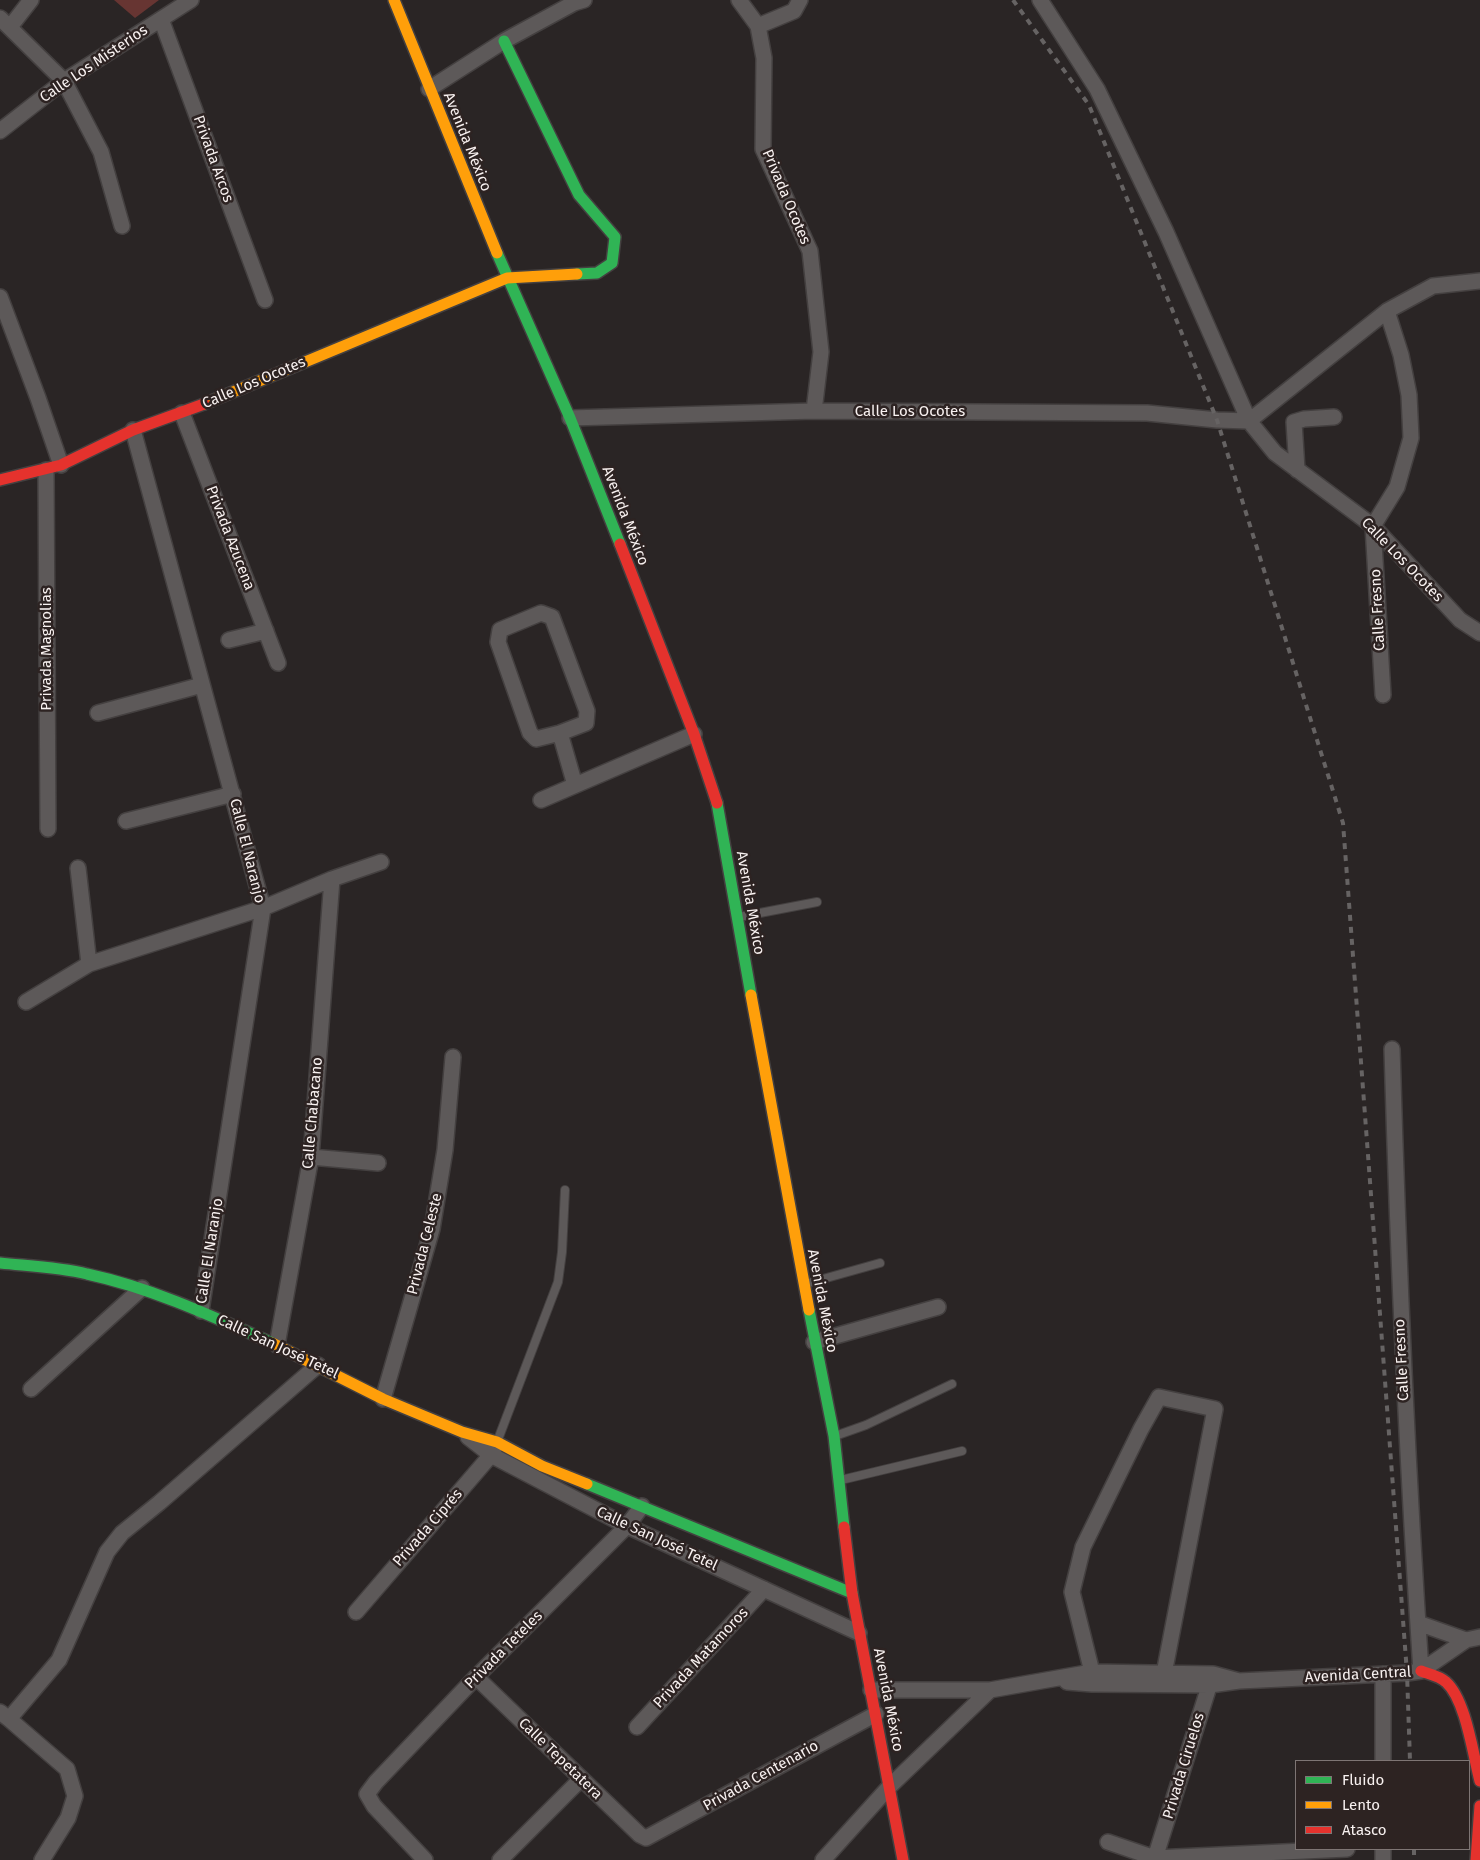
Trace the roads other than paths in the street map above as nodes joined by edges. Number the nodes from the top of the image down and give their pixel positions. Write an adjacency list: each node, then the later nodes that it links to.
1 (32, 0): 9 (street)
2 (191, 0): 8 (street, Calle Los Misterios)
3 (394, 0): 13 (street, Avenida México)
4 (584, 0): 11 (street)
5 (739, 0): 10 (street)
6 (800, 0): 10 (street)
7 (1040, 0): 25 (street, Calle Los Ocotes)
8 (161, 19): 12 (street, Calle Los Misterios); 19 (street, Privada Arcos)
9 (5, 23): 12 (street)
10 (758, 26): 21 (street, Privada Ocotes)
11 (504, 41): 13 (street); 16 (street, Calle Los Ocotes)
12 (64, 81): 14 (street, Calle Los Misterios); 15 (street)
13 (429, 88): 16 (street, Avenida México)
14 (0, 131)
15 (122, 226)
16 (507, 278): 22 (street, Calle Los Ocotes); 24 (street, Avenida México)
17 (1480, 281): 20 (street)
18 (0, 297): 27 (street)
19 (265, 300)
20 (1387, 311): 25 (street); 31 (street)
21 (814, 411): 24 (street, Calle Los Ocotes); 25 (street, Calle Los Ocotes)
22 (182, 413): 26 (street, Calle Los Ocotes); 32 (street, Privada Azucena)
23 (1334, 417): 29 (street)
24 (570, 418): 40 (street, Avenida México)
25 (1249, 421): 29 (street, Calle Los Ocotes)
26 (133, 430): 27 (street, Calle Los Ocotes); 36 (street, Calle El Naranjo)
27 (61, 465): 28 (street, Calle Los Ocotes)
28 (46, 470): 30 (street, Calle Los Ocotes); 45 (street, Privada Magnolias)
29 (1297, 470): 31 (street, Calle Los Ocotes)
30 (0, 480)
31 (1373, 526): 33 (street, Calle Los Ocotes); 37 (street, Calle Fresno)
32 (266, 631): 34 (street); 35 (street, Privada Azucena)
33 (1480, 633)
34 (229, 640)
35 (278, 663)
36 (202, 685): 38 (street); 42 (street, Calle El Naranjo)
37 (1383, 695)
38 (98, 713)
39 (560, 733): 39 (street); 41 (street)
40 (694, 734): 41 (street); 51 (street, Avenida México)
41 (575, 785): 43 (street)
42 (233, 794): 44 (street); 50 (street, Calle El Naranjo)
43 (541, 800)
44 (126, 822)
45 (48, 829)
46 (381, 862): 48 (street)
47 (78, 868): 52 (street)
48 (332, 879): 50 (street); 56 (street, Calle Chabacano)
49 (818, 902): 51 (lane)
50 (263, 908): 52 (street); 64 (street, Calle El Naranjo)
51 (737, 917): 61 (street, Avenida México)
52 (90, 964): 53 (street)
53 (26, 1002)
54 (1392, 1049): 81 (street, Calle Fresno)
55 (452, 1057): 70 (street, Privada Celeste)
56 (311, 1158): 57 (street); 66 (street, Calle Chabacano)
57 (378, 1163)
58 (565, 1190): 73 (lane)
59 (0, 1263): 62 (street, Calle San José Tetel)
60 (880, 1264): 61 (lane)
61 (804, 1285): 65 (street, Avenida México)
62 (142, 1288): 64 (street, Calle San José Tetel); 69 (street)
63 (938, 1307): 65 (street)
64 (201, 1311): 66 (street, Calle San José Tetel)
65 (814, 1342): 72 (street, Avenida México)
66 (277, 1344): 67 (street, Calle San José Tetel)
67 (318, 1364): 70 (street, Calle San José Tetel); 94 (street)
68 (952, 1384): 72 (lane)
69 (31, 1389)
70 (383, 1399): 71 (street, Calle San José Tetel)
71 (462, 1432): 73 (street, Calle San José Tetel)
72 (834, 1436): 75 (street, Avenida México)
73 (494, 1449): 76 (street, Calle San José Tetel); 77 (street, Calle San José Tetel); 80 (street, Privada Ciprés)
74 (962, 1451): 75 (lane)
75 (839, 1481): 79 (street, Avenida México)
76 (642, 1506): 77 (street, Privada Teteles); 79 (street, Calle San José Tetel)
77 (627, 1526): 78 (street, Calle San José Tetel); 87 (street, Privada Teteles)
78 (764, 1589): 82 (street, Calle San José Tetel); 95 (street, Privada Matamoros)
79 (852, 1593): 82 (street, Avenida México)
80 (356, 1612)
81 (1418, 1623): 83 (street, Avenida Central); 84 (street, Calle Fresno)
82 (859, 1634): 91 (street, Avenida México)
83 (1473, 1638): 84 (street, Avenida Central)
84 (1421, 1671): 86 (street, Avenida Central); 98 (street)
85 (1092, 1672): 88 (street, Avenida Central); 88 (street); 90 (street, Avenida Central)
86 (1383, 1674): 89 (street, Avenida Central); 96 (street)
87 (476, 1677): 97 (street, Calle Tepetatera); 106 (street, Privada Teteles)
88 (1163, 1678): 89 (street, Avenida Central); 90 (street, Avenida Central)
89 (1211, 1679): 104 (street, Privada Ciruelos)
90 (1051, 1680): 92 (street, Avenida Central)
91 (872, 1690): 92 (street, Avenida Central); 93 (street, Avenida México)
92 (990, 1690): 99 (street)
93 (876, 1714): 99 (street, Avenida México); 101 (street, Privada Centenario)
94 (5, 1715): 105 (street)
95 (637, 1727)
96 (1383, 1760)
97 (581, 1779): 101 (street, Calle Tepetatera); 107 (street)
98 (1480, 1781)
99 (890, 1786): 108 (street); 109 (street, Avenida México)
100 (1480, 1806): 110 (street)
101 (646, 1838)
102 (1108, 1842): 104 (street)
103 (1326, 1850): 104 (street)
104 (1155, 1858)
105 (42, 1860)
106 (425, 1860)
107 (500, 1860)
108 (823, 1860)
109 (903, 1860)
110 (1476, 1860)

